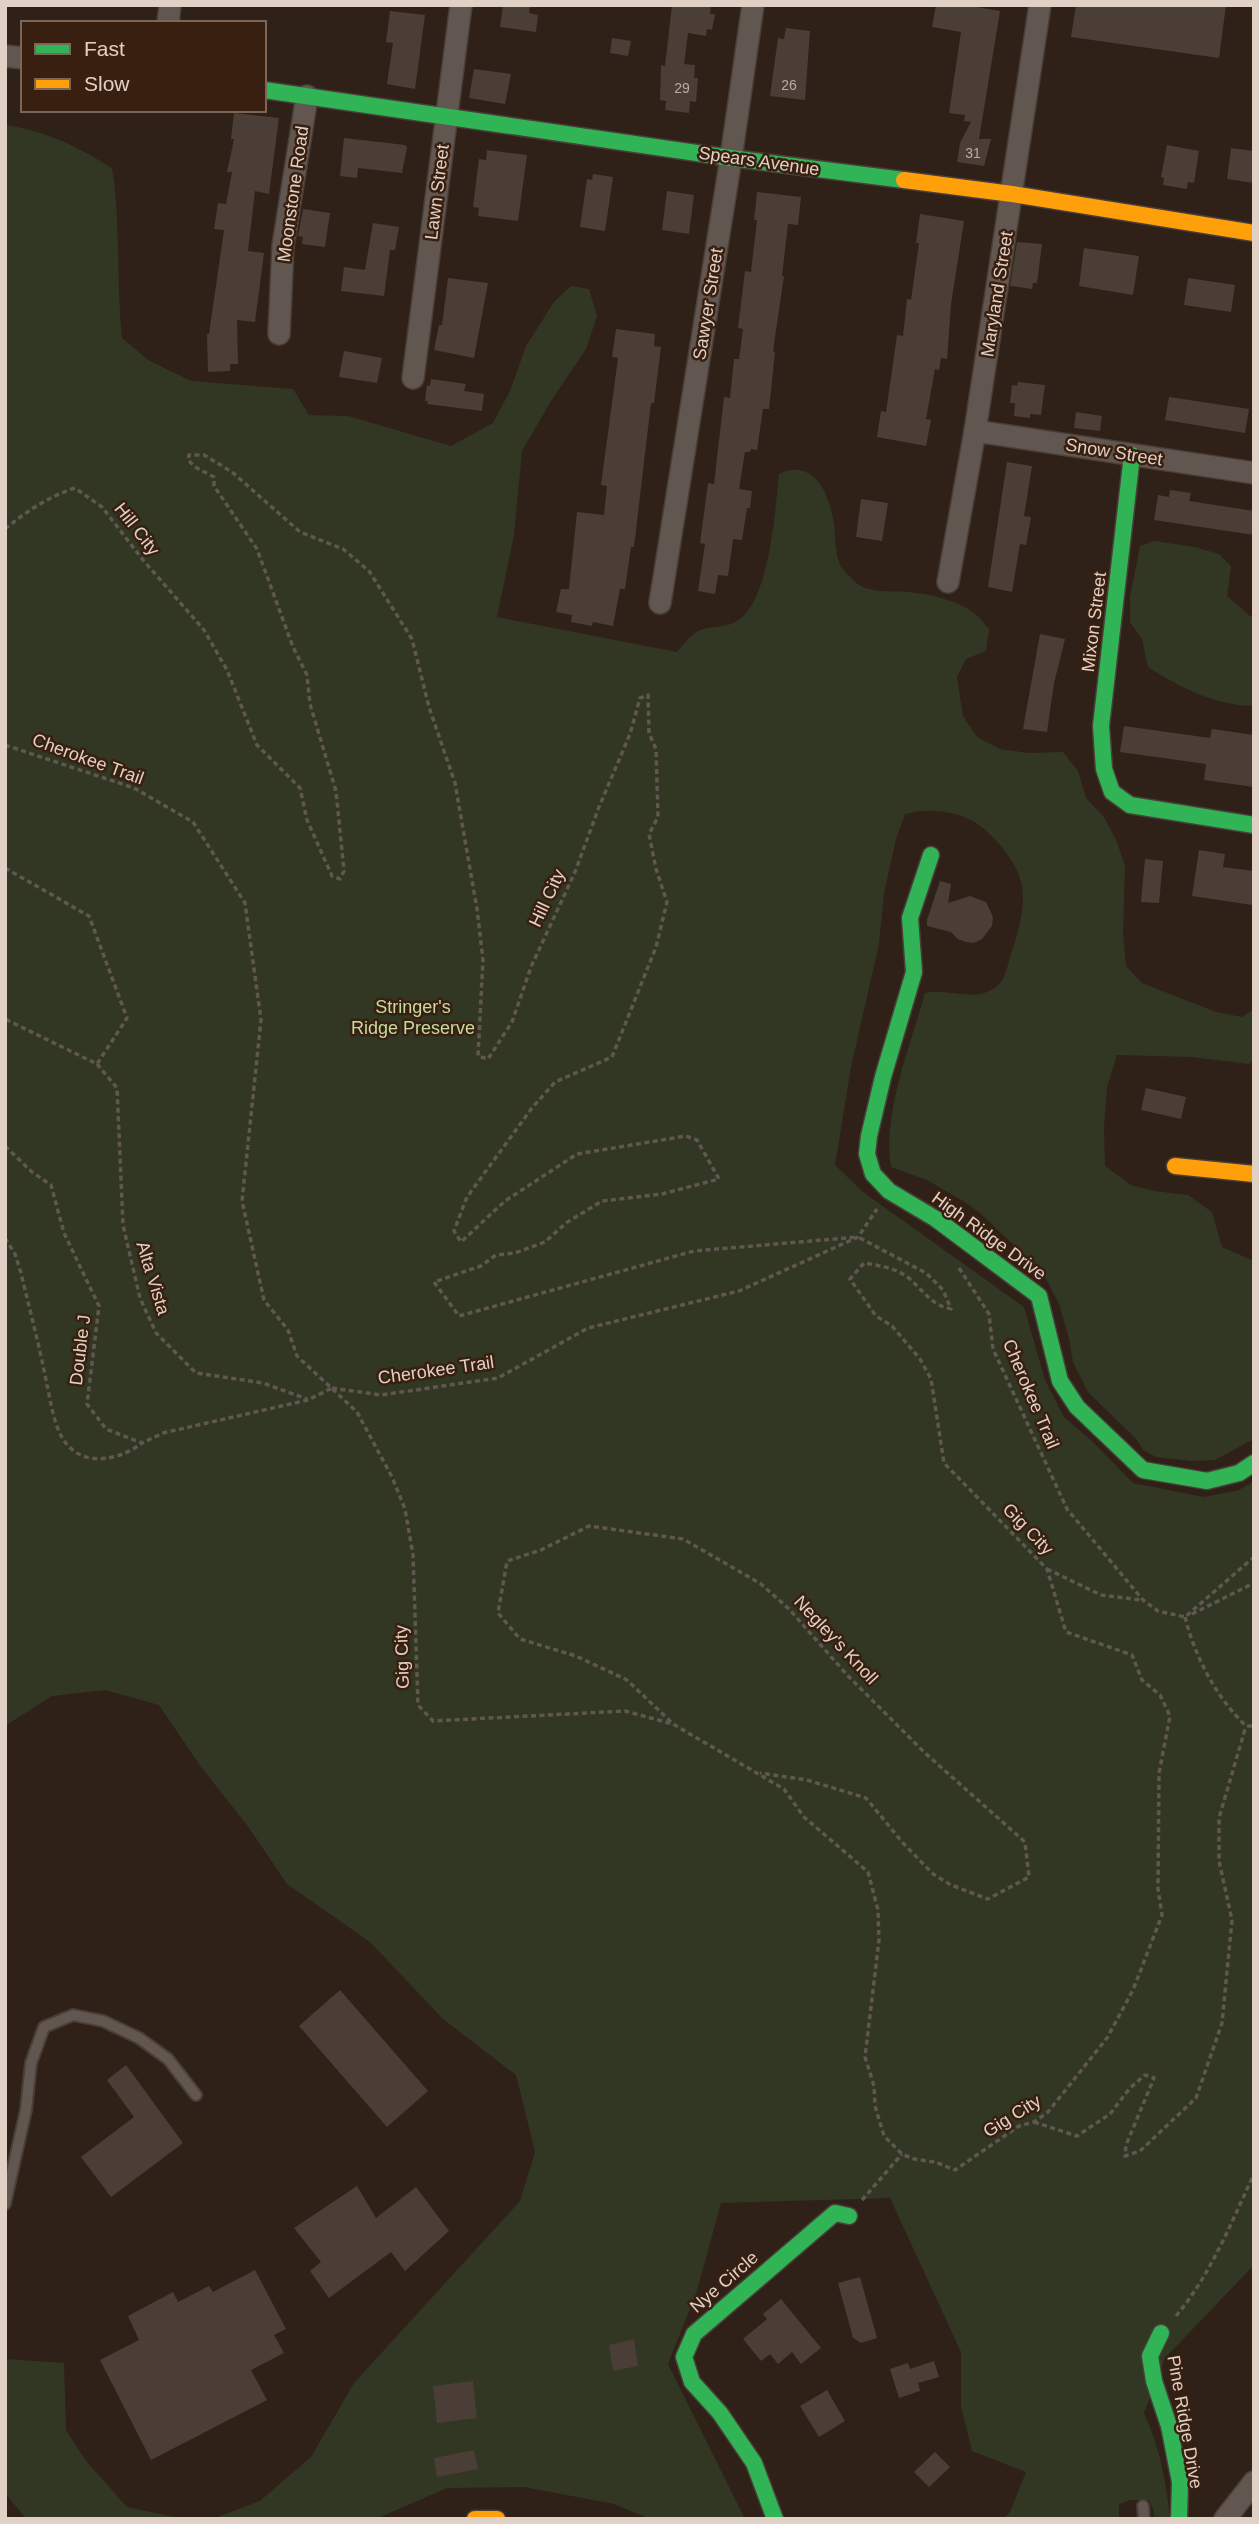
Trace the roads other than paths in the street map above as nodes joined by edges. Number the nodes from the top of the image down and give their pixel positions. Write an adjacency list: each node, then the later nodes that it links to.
1 (461, 5): 6 (street, Lawn Street)
2 (752, 5): 7 (street, Sawyer Street)
3 (1040, 5): 8 (street, Maryland Street)
4 (266, 90): 5 (street, Spears Avenue)
5 (307, 96): 6 (street, Spears Avenue); 10 (street, Moonstone Road)
6 (447, 117): 7 (street, Spears Avenue); 11 (street, Lawn Street)
7 (731, 158): 8 (street, Spears Avenue); 16 (street, Sawyer Street)
8 (1012, 194): 9 (street, Spears Avenue); 12 (street, Maryland Street)
9 (1254, 233)
10 (279, 334)
11 (413, 378)
12 (975, 430): 13 (street, Snow Street); 15 (street, Maryland Street)
13 (1132, 455): 14 (street, Snow Street); 17 (street, Mixon Street)
14 (1254, 473)
15 (948, 582)
16 (660, 603)
17 (1254, 825)
18 (932, 855): 21 (street, High Ridge Drive)
19 (1175, 1166): 20 (street)
20 (1254, 1174)
21 (1254, 1463)
22 (197, 2095): 23 (lane)
23 (5, 2204)
24 (849, 2216): 30 (street, Nye Circle)
25 (1161, 2333): 32 (street, Pine Ridge Drive)
26 (1254, 2482): 33 (street)
27 (1143, 2506): 31 (lane)
28 (475, 2519): 29 (street)
29 (497, 2519)
30 (775, 2519)
31 (1144, 2519)
32 (1179, 2519)
33 (1225, 2519)

